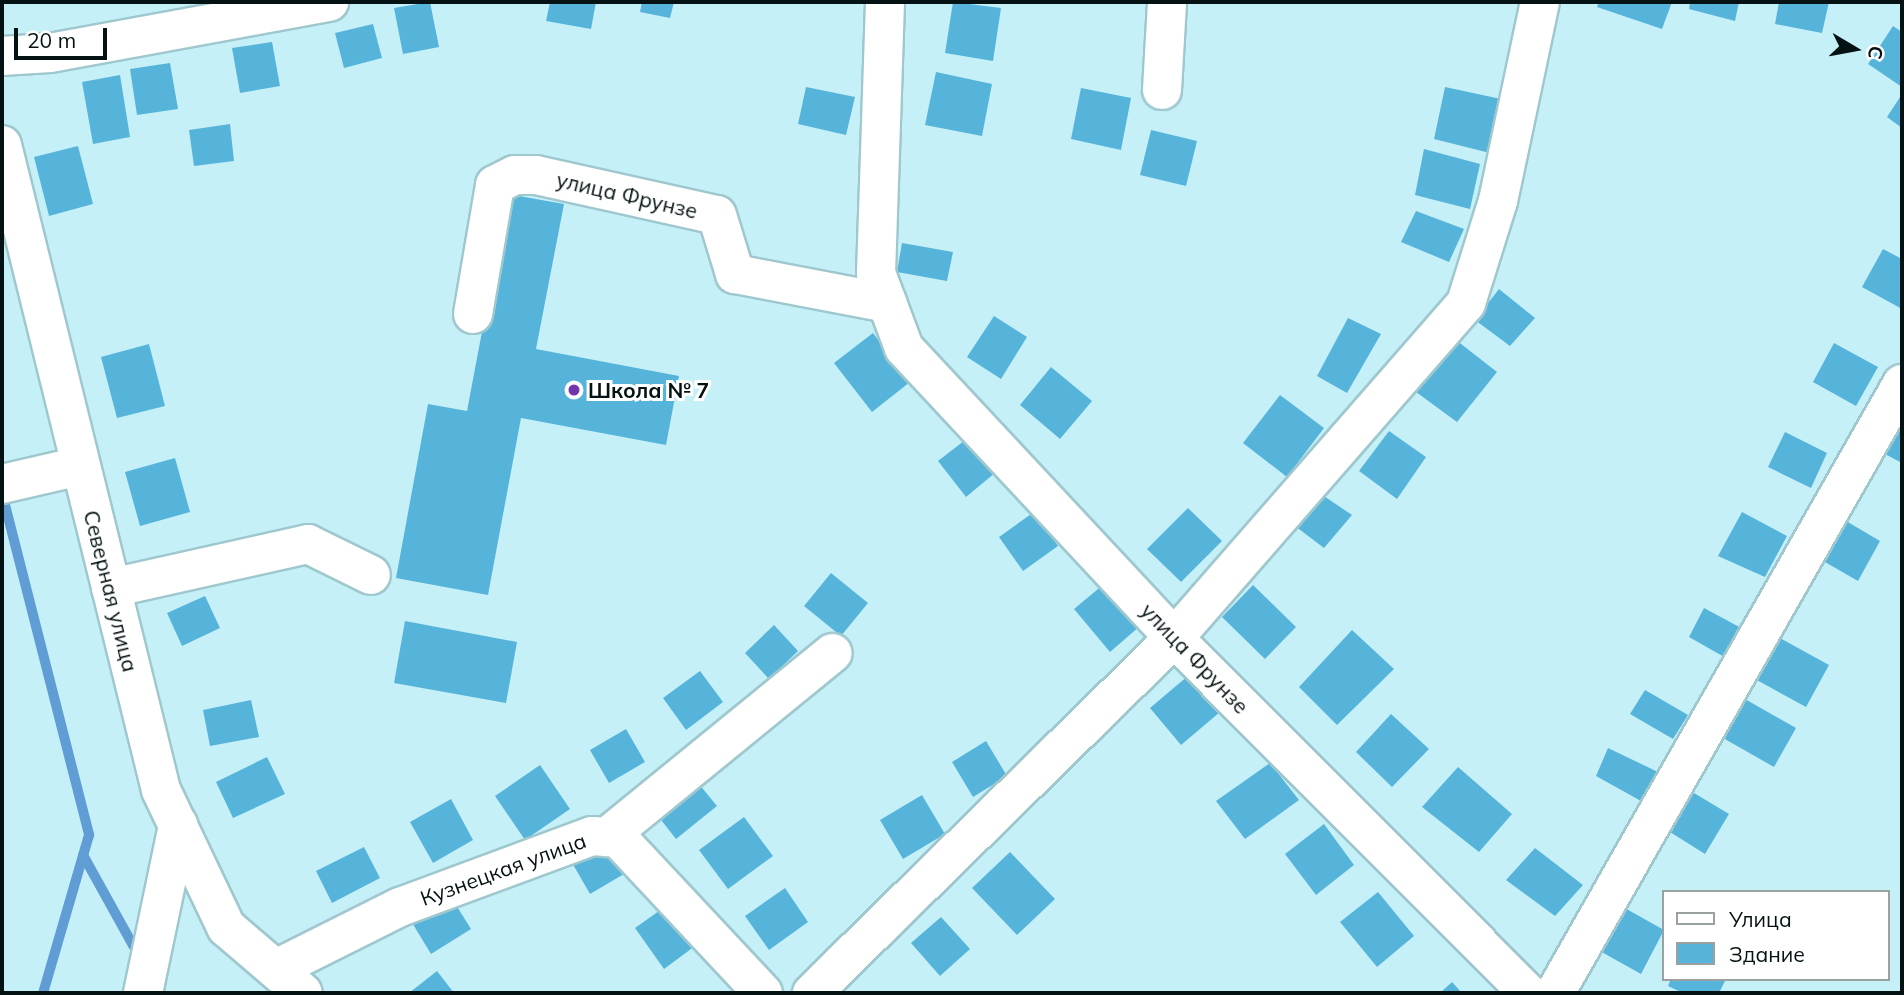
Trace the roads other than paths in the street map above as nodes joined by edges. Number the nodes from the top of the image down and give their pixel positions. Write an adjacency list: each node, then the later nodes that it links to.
1 (329, 2): 5 (street)
2 (885, 2): 8 (street, улица Фрунзе)
3 (1167, 2): 6 (street)
4 (1539, 2): 15 (street)
5 (2, 56)
6 (1162, 90)
7 (2, 145): 11 (street, Северная улица)
8 (887, 303): 9 (street, улица Фрунзе); 15 (street, улица Фрунзе)
9 (472, 314)
10 (1902, 384): 24 (street)
11 (80, 466): 12 (street); 14 (street, Северная улица)
12 (9, 483)
13 (371, 575): 14 (street)
14 (111, 588): 17 (street, Северная улица)
15 (1174, 638): 22 (street); 23 (street, улица Фрунзе)
16 (833, 653): 18 (street)
17 (178, 825): 19 (street, Северная улица); 20 (street)
18 (607, 837): 19 (street, Кузнецкая улица); 21 (street, Кузнецкая улица)
19 (289, 981)
20 (143, 993)
21 (764, 993)
22 (812, 993)
23 (1528, 993)
24 (1555, 993)

